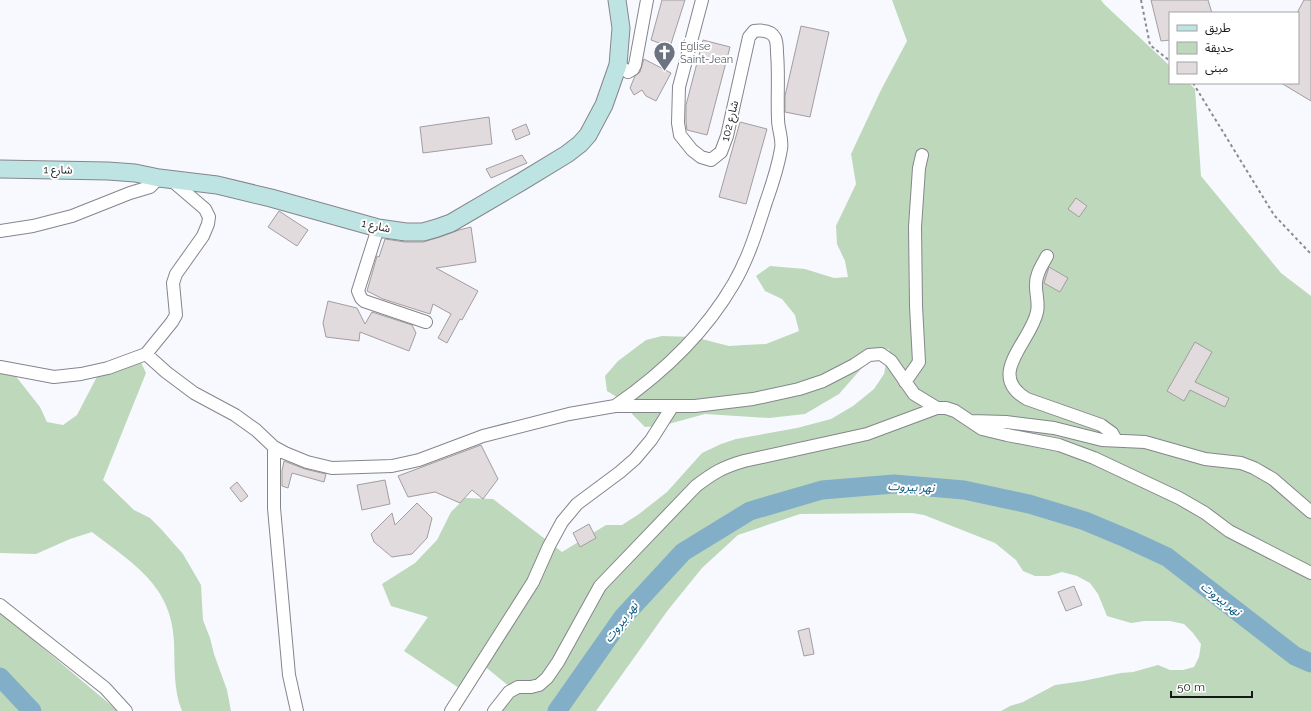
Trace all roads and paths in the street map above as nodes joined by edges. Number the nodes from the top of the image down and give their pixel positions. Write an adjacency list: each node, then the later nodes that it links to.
1 (617, 0): 6 (street, شارع 1)
2 (647, 0): 6 (street)
3 (702, 0): 19 (street, شارع 102)
4 (1141, 0): 5 (path)
5 (1169, 60)
6 (618, 65): 11 (street, شارع 1)
7 (1195, 84): 13 (path)
8 (922, 155): 18 (street)
9 (0, 169): 10 (street, شارع 1)
10 (164, 178): 11 (street, شارع 1); 12 (street); 16 (street)
11 (378, 228): 15 (street)
12 (0, 231)
13 (1311, 254)
14 (1047, 256): 23 (street)
15 (426, 322)
16 (146, 354): 17 (street); 24 (street)
17 (0, 367)
18 (905, 382): 20 (street); 21 (street)
19 (616, 406): 20 (street); 24 (street)
20 (672, 407): 30 (street)
21 (937, 408): 22 (street); 31 (street)
22 (970, 421): 23 (street); 26 (street)
23 (1116, 440): 25 (street)
24 (274, 447): 29 (street)
25 (1311, 512)
26 (1311, 573)
27 (0, 605): 28 (street)
28 (126, 711)
29 (297, 711)
30 (451, 711)
31 (494, 711)

